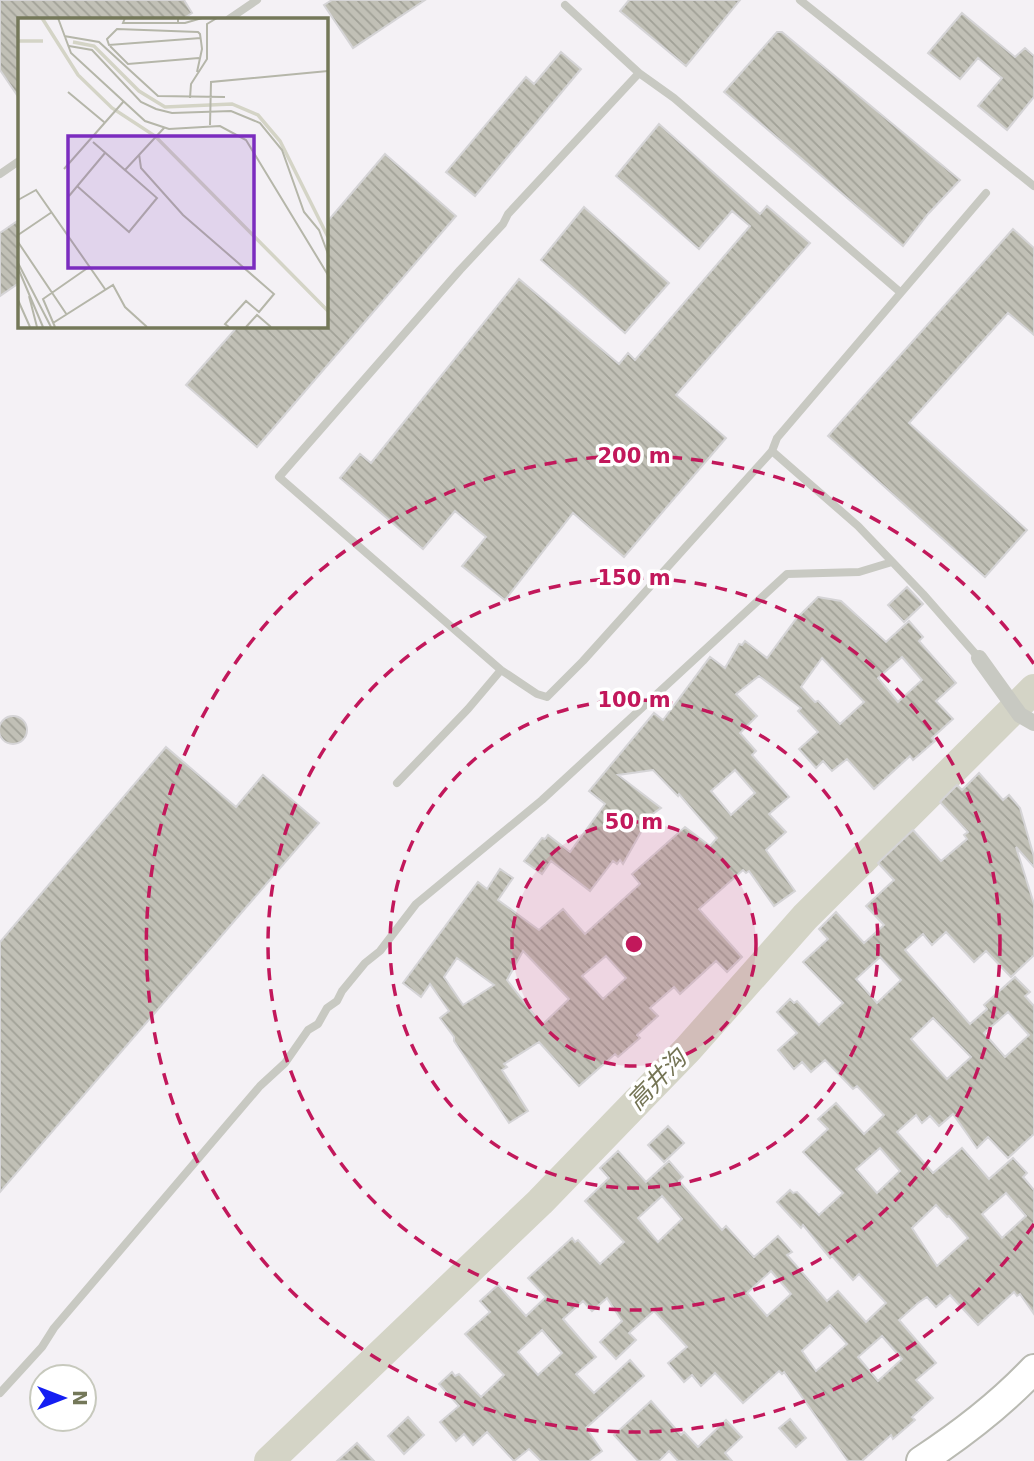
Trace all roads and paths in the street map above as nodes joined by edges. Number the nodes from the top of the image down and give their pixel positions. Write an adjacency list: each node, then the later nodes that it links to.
1 (257, 0): 4 (lane)
2 (800, 0): 8 (lane)
3 (565, 5): 5 (lane)
4 (230, 18)
5 (639, 73): 10 (lane); 14 (lane)
6 (18, 162): 7 (lane)
7 (1, 170)
8 (1034, 186)
9 (986, 193): 10 (lane)
10 (900, 292): 11 (lane)
11 (772, 451): 12 (lane); 14 (lane)
12 (892, 562): 13 (lane); 19 (lane)
13 (979, 658): 15 (street)
14 (501, 670): 16 (lane)
15 (1034, 723)
16 (397, 783)
17 (1034, 1369): 20 (highway)
18 (1034, 1392): 21 (highway)
19 (0, 1393)
20 (921, 1461)
21 (946, 1461)

